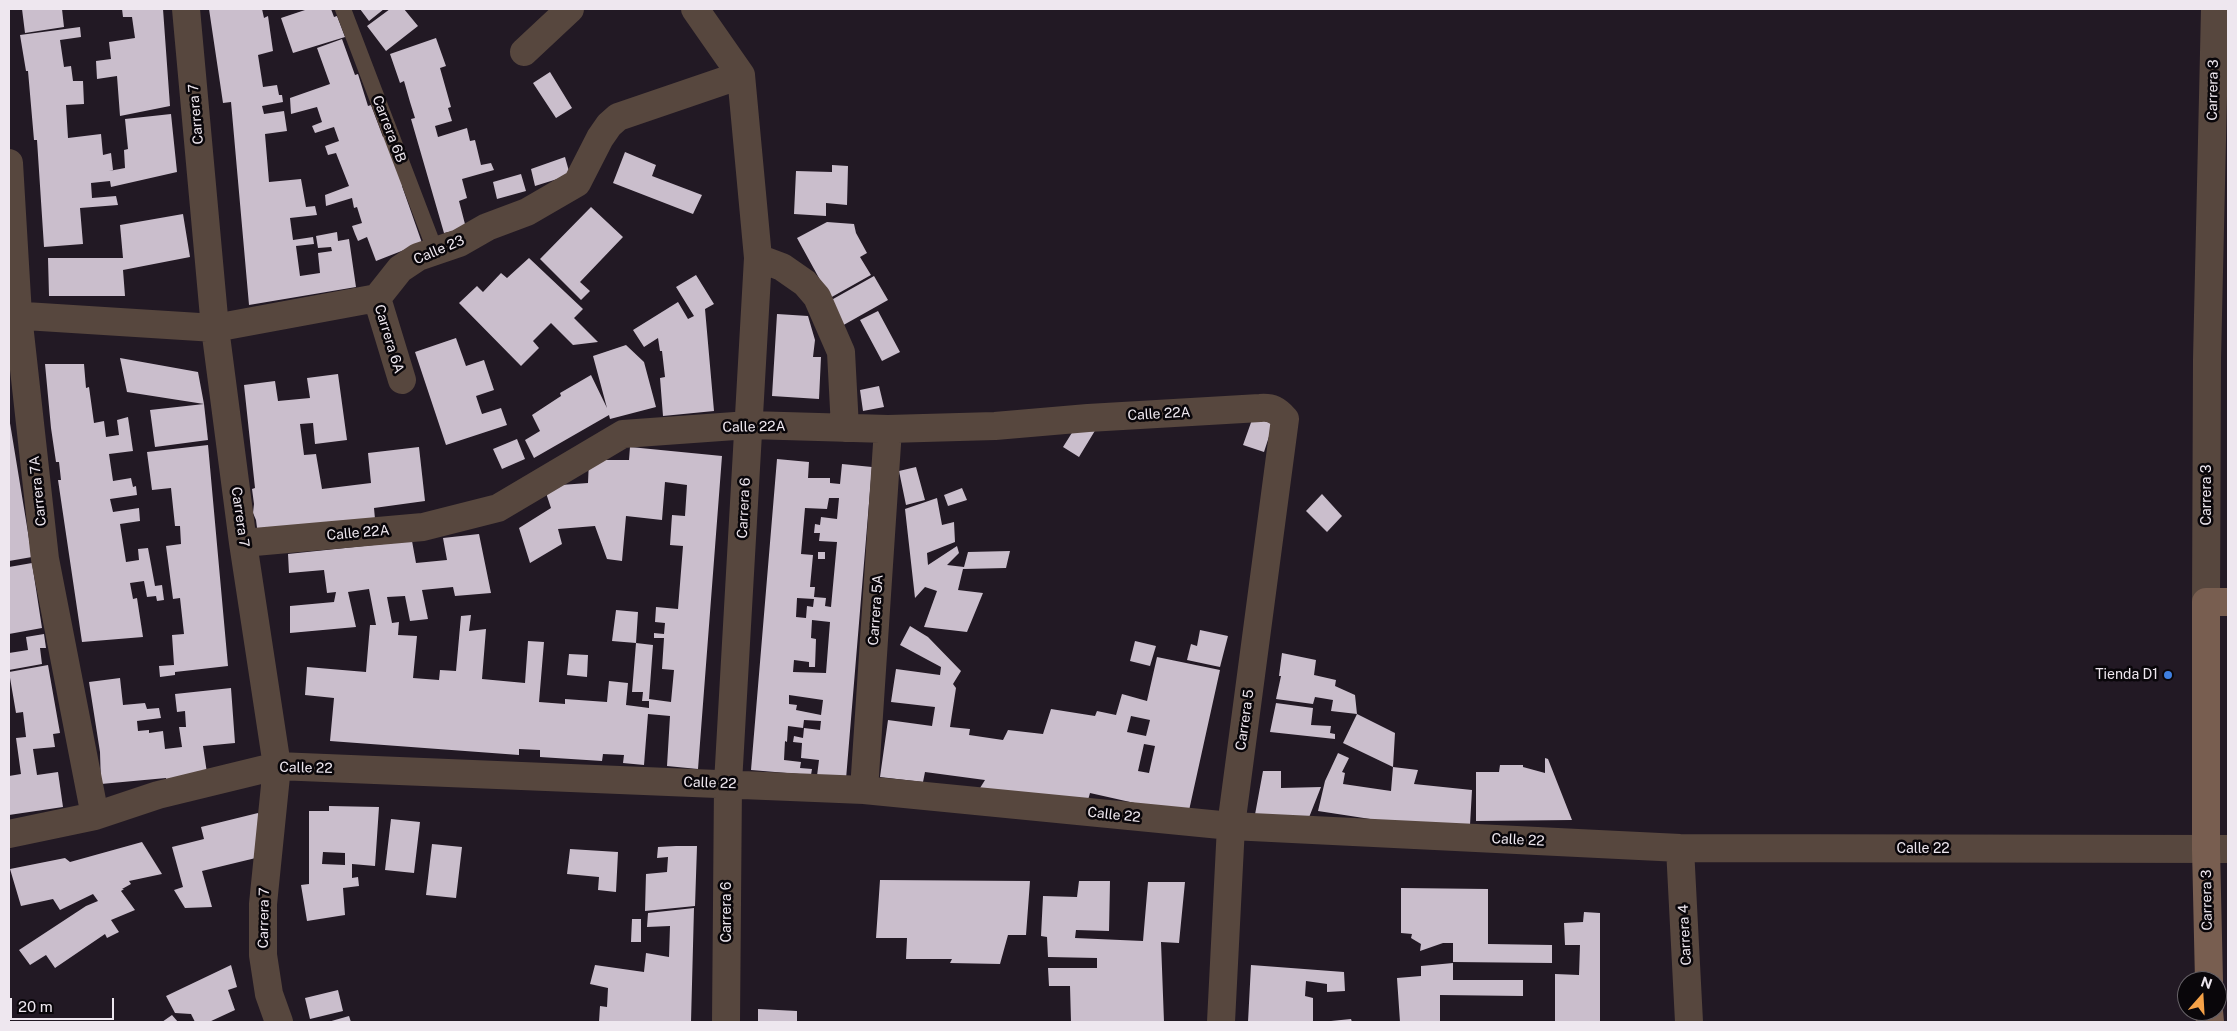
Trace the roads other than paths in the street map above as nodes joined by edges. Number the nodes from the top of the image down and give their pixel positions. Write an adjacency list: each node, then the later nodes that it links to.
1 (186, 9): 13 (street, Carrera 7)
2 (343, 9): 9 (lane, Carrera 6B)
3 (570, 9): 6 (street)
4 (695, 9): 7 (street, Carrera 6)
5 (2215, 9): 14 (street, Carrera 3)
6 (524, 52)
7 (741, 75): 9 (street, Calle 23); 10 (street, Carrera 6)
8 (9, 163): 12 (street, Carrera 7A)
9 (435, 250): 11 (street, Calle 23)
10 (758, 258): 17 (street, Carrera 6); 18 (street)
11 (377, 298): 13 (street); 15 (street, Carrera 6A)
12 (12, 319): 13 (street); 25 (street, Carrera 7A)
13 (215, 328): 20 (street, Carrera 7)
14 (2218, 359): 21 (street, Carrera 3)
15 (402, 380)
16 (1285, 418): 19 (street, Calle 22A); 26 (street, Carrera 5)
17 (749, 425): 18 (street, Calle 22A); 20 (street, Calle 22A); 23 (street, Carrera 6)
18 (845, 428): 19 (street, Calle 22A)
19 (888, 429): 24 (street, Carrera 5A)
20 (243, 543): 22 (street, Carrera 7)
21 (2217, 602): 29 (main road, Carrera 3)
22 (277, 766): 23 (street, Calle 22); 25 (street, Calle 22); 31 (street, Carrera 7)
23 (728, 784): 24 (street, Calle 22); 32 (street, Carrera 6)
24 (864, 790): 26 (street, Calle 22)
25 (95, 816): 27 (street, Calle 22)
26 (1231, 826): 28 (street, Calle 22); 33 (street, Carrera 5)
27 (9, 834)
28 (1680, 848): 29 (street, Calle 22); 34 (street, Carrera 4)
29 (2217, 850): 30 (main road, Carrera 3)
30 (2210, 971)
31 (280, 1022)
32 (726, 1022)
33 (1221, 1022)
34 (1689, 1022)

